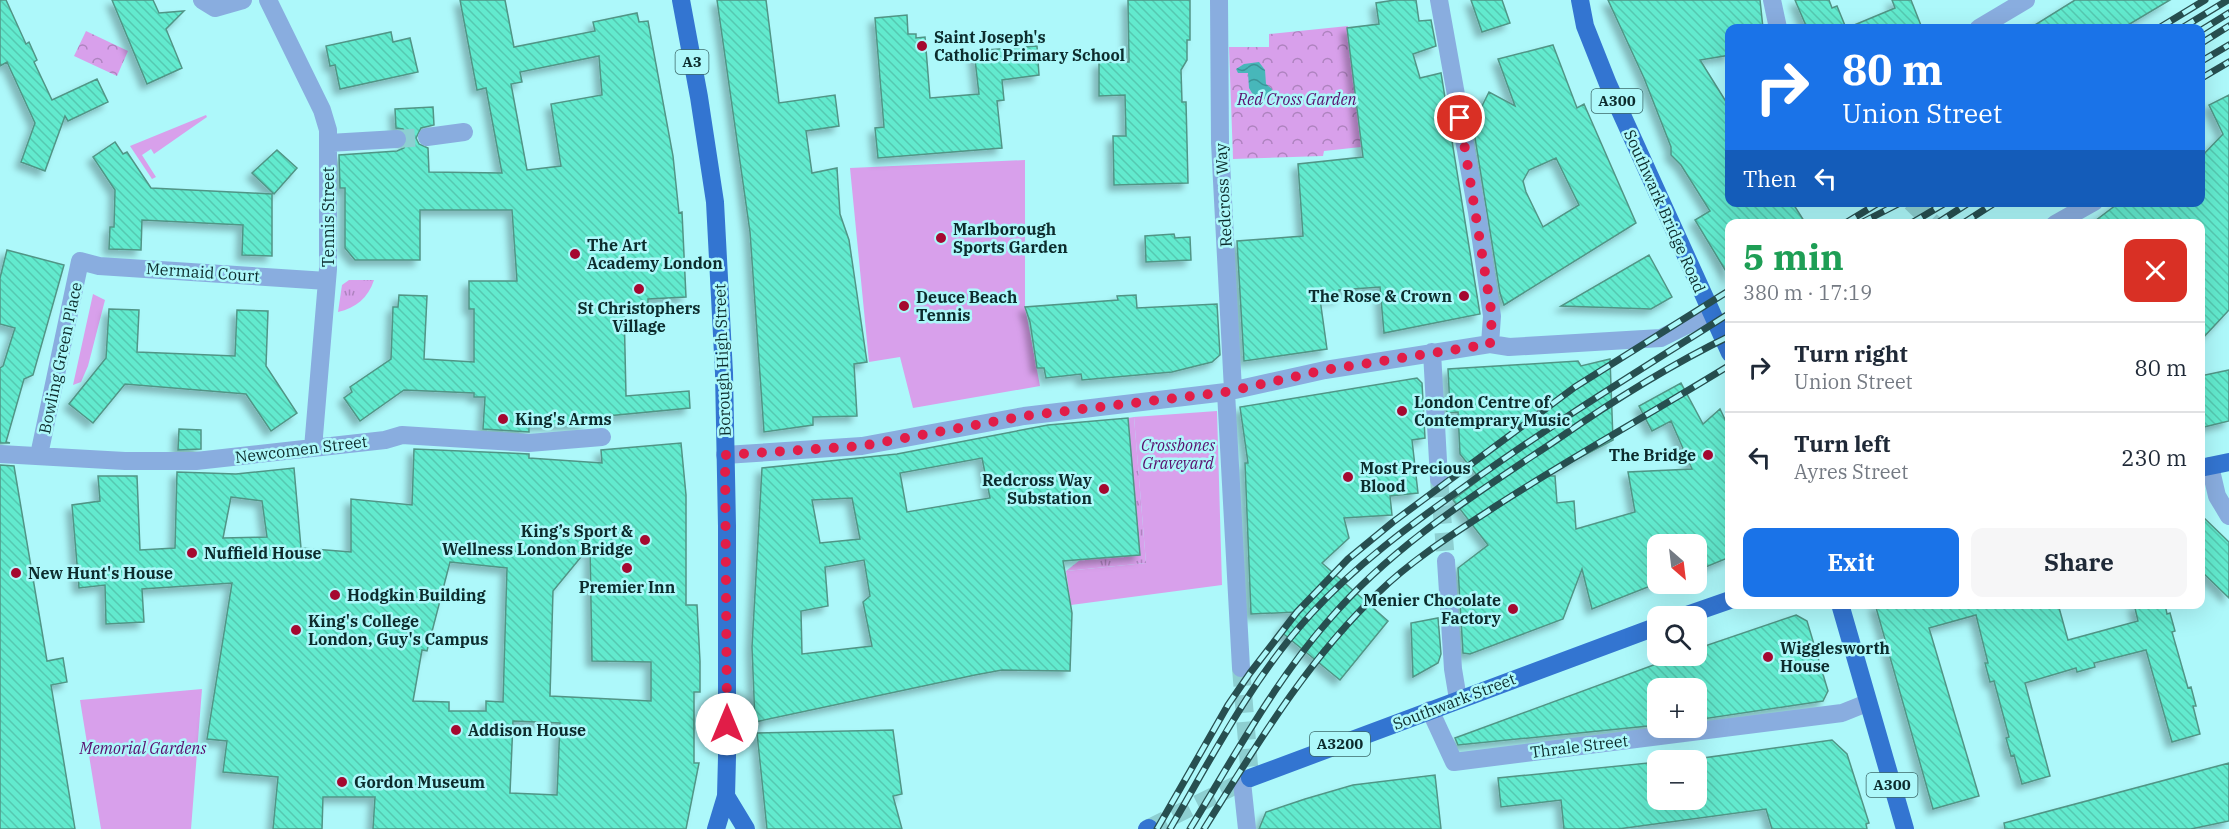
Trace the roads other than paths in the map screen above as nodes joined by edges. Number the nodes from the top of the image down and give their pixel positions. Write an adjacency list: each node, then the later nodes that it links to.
1 (202, 0): 2 (street)
2 (243, 0)
3 (268, 0): 15 (street, Tennis Street)
4 (681, 0): 29 (main road, Borough High Street / A3)
5 (1219, 0): 24 (street, Redcross Way)
6 (1439, 0): 22 (street)
7 (1580, 0): 20 (main road, Southwark Bridge Road / A300)
8 (1773, 0): 10 (street)
9 (2026, 0): 11 (street)
10 (1778, 24)
11 (1986, 24)
12 (464, 132): 13 (street)
13 (427, 137)
14 (397, 139): 15 (street)
15 (328, 142): 19 (street, Tennis Street)
16 (2085, 207): 17 (street)
17 (2064, 219)
18 (80, 261): 19 (street, Mermaid Court); 28 (street, Bowling Green Place)
19 (327, 281): 26 (street, Tennis Street)
20 (1711, 314): 21 (main road, Southwark Bridge Road / A300); 22 (street)
21 (1725, 343)
22 (1490, 344): 23 (street)
23 (1432, 352): 24 (street); 32 (street)
24 (1230, 391): 29 (street); 39 (street, Redcross Way)
25 (602, 437): 26 (street, Newcomen Street)
26 (313, 447): 28 (street, Newcomen Street)
27 (0, 454): 28 (street, Newcomen Street)
28 (39, 455)
29 (725, 455): 44 (main road, Borough High Street / A3)
30 (2229, 462): 31 (main road)
31 (2206, 467): 33 (street)
32 (1439, 479)
33 (2229, 516)
34 (1446, 561): 40 (street)
35 (1725, 602): 36 (main road)
36 (1707, 608)
37 (1841, 609): 41 (main road, A300)
38 (1647, 630): 40 (main road, Southwark Street / A3200)
39 (1242, 669)
40 (1458, 699): 42 (main road, Southwark Street / A3200)
41 (1867, 703): 42 (street, Thrale Street); 48 (main road, A300)
42 (1430, 710): 43 (main road, Southwark Street / A3200)
43 (1246, 780): 47 (street)
44 (726, 796): 45 (main road, Borough High Street / A3); 46 (main road)
45 (716, 829)
46 (746, 829)
47 (1247, 829)
48 (1905, 829)

